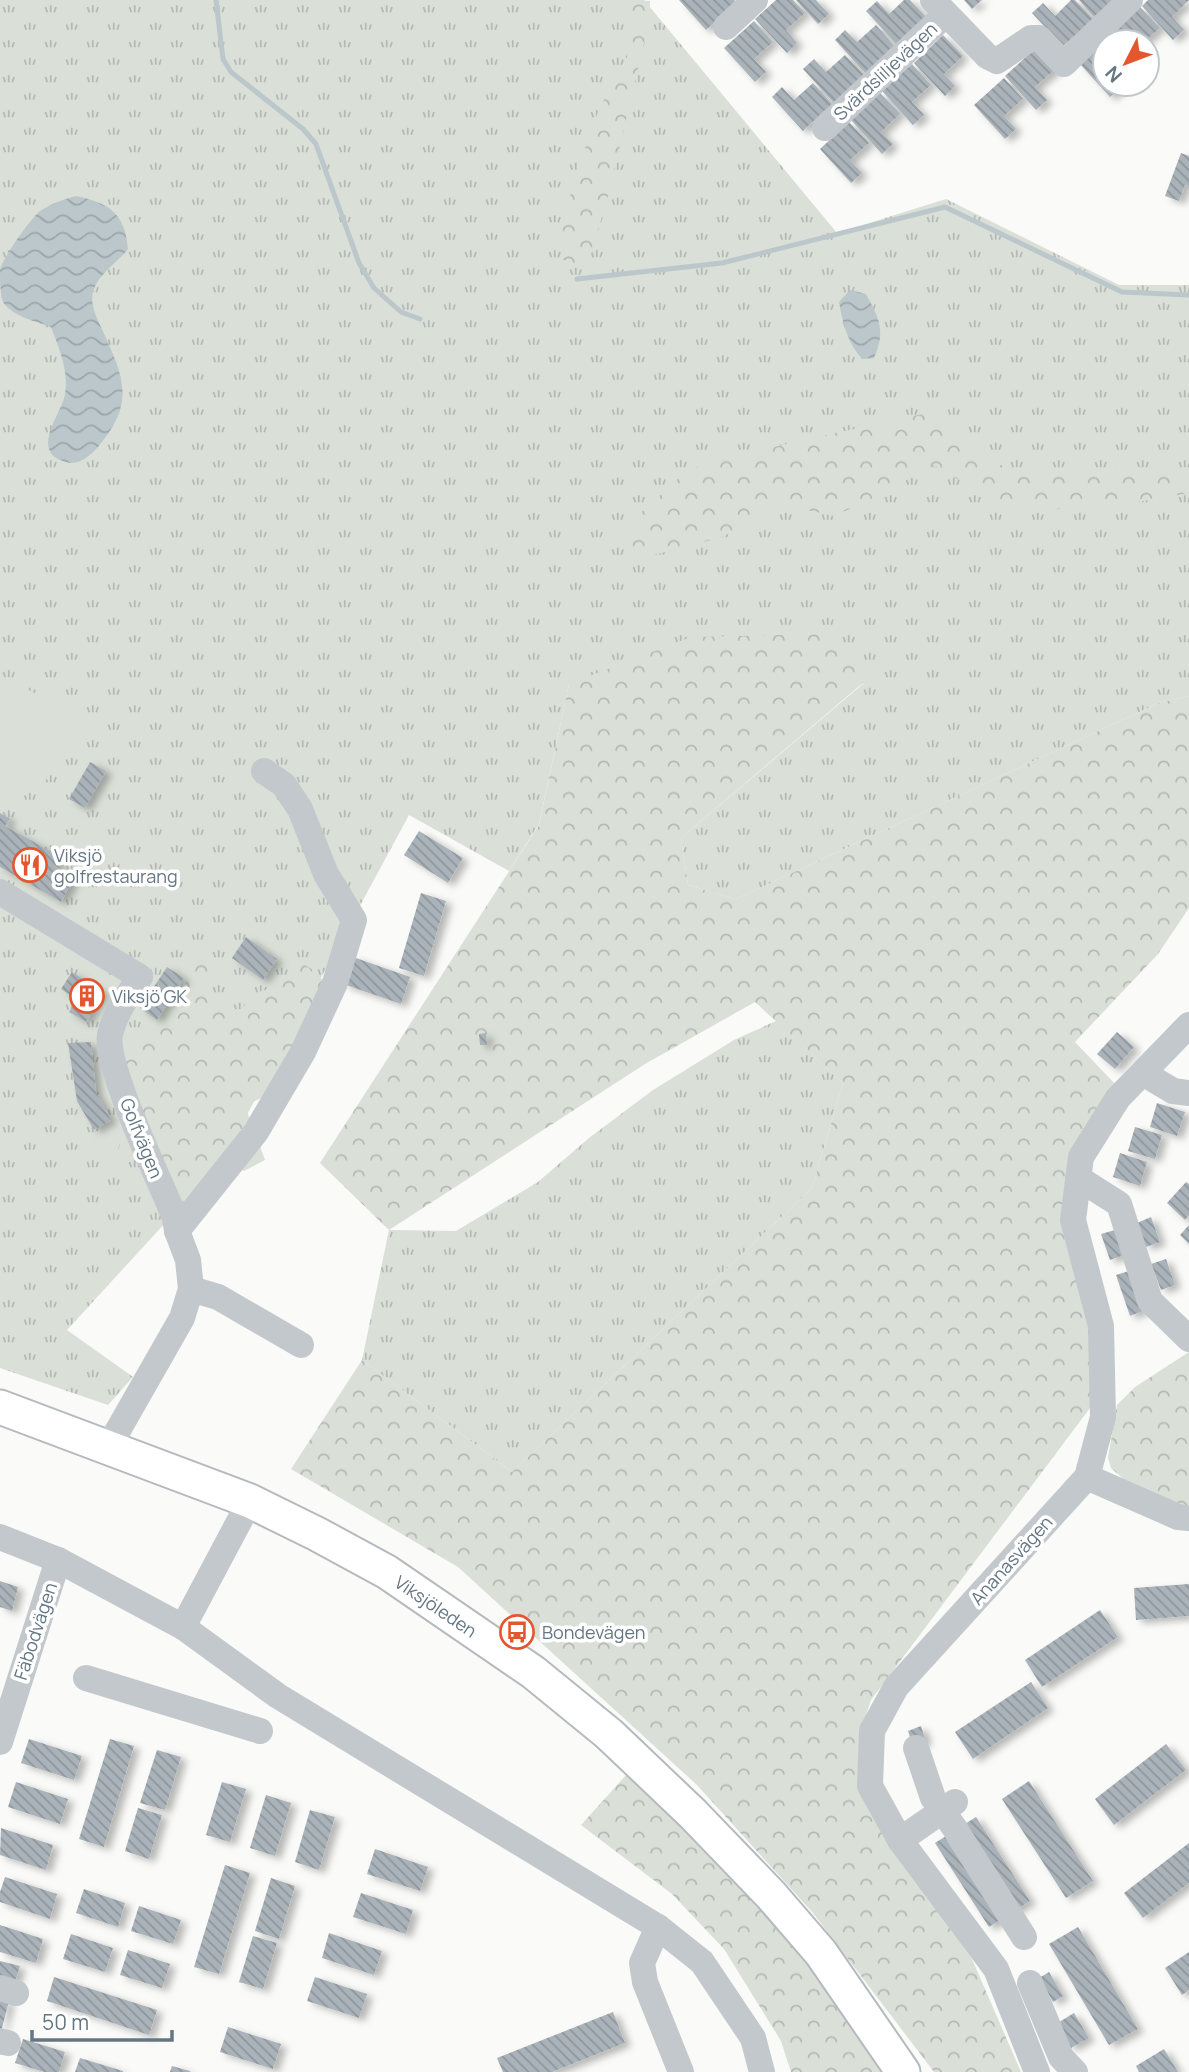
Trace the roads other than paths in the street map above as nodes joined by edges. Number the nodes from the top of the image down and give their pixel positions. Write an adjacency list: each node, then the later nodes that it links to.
1 (755, 0): 4 (street)
2 (1130, 0): 3 (street, Svärdsliljevägen)
3 (940, 7): 5 (street, Svärdsliljevägen)
4 (726, 27)
5 (825, 128)
6 (264, 771): 12 (street)
7 (0, 892): 12 (street, Golfvägen)
8 (1189, 1025): 9 (street, Ananasvägen)
9 (1143, 1073): 10 (street); 11 (street, Ananasvägen)
10 (1189, 1093)
11 (1078, 1178): 14 (street); 18 (street, Ananasvägen)
12 (177, 1231): 13 (street, Golfvägen)
13 (191, 1289): 15 (street); 17 (street, Golfvägen)
14 (1189, 1339)
15 (301, 1345)
16 (0, 1407): 17 (main road, Viksjöleden)
17 (109, 1446): 19 (main road, Viksjöleden)
18 (1087, 1477): 20 (street); 29 (street, Ananasvägen)
19 (250, 1501): 23 (street); 33 (main road, Viksjöleden)
20 (1189, 1518)
21 (0, 1537): 22 (street)
22 (58, 1560): 23 (street); 26 (street, Fäbodvägen)
23 (183, 1627): 25 (street)
24 (86, 1678): 25 (street)
25 (278, 1696): 30 (street)
26 (0, 1742)
27 (916, 1748): 28 (street)
28 (953, 1819): 29 (street); 31 (street)
29 (900, 1840): 31 (street, Ananasvägen)
30 (658, 1927): 34 (street); 35 (street)
31 (996, 1969): 38 (street, Ananasvägen)
32 (1030, 1983): 39 (street)
33 (846, 1989): 36 (main road, Viksjöleden); 37 (main road, Viksjöleden)
34 (681, 2072)
35 (762, 2072)
36 (903, 2072)
37 (915, 2072)
38 (1037, 2072)
39 (1075, 2072)

